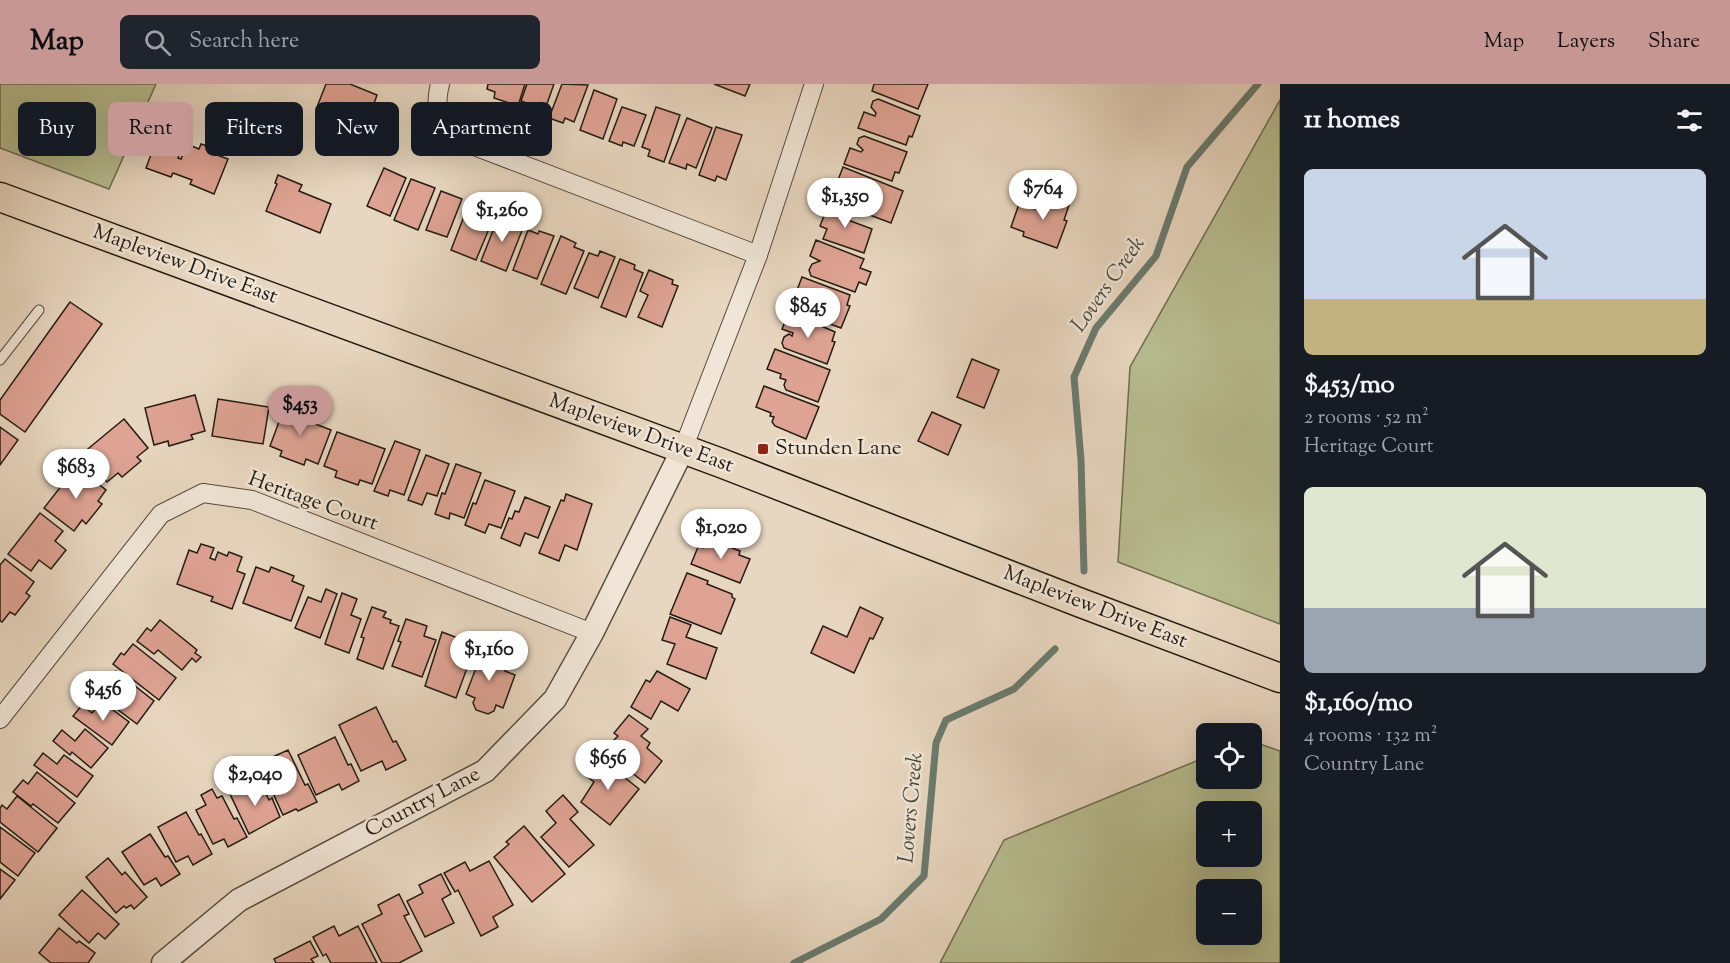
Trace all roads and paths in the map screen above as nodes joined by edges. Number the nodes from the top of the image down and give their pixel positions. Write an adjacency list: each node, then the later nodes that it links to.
1 (440, 84): 4 (street)
2 (814, 84): 4 (street)
3 (0, 196): 7 (main road, Mapleview Drive East)
4 (758, 255): 7 (street)
5 (39, 310): 6 (lane)
6 (0, 360)
7 (682, 449): 8 (street, Country Lane); 9 (main road, Mapleview Drive East)
8 (592, 633): 10 (street, Heritage Court); 11 (street, Country Lane)
9 (1280, 678)
10 (0, 719)
11 (163, 963)

